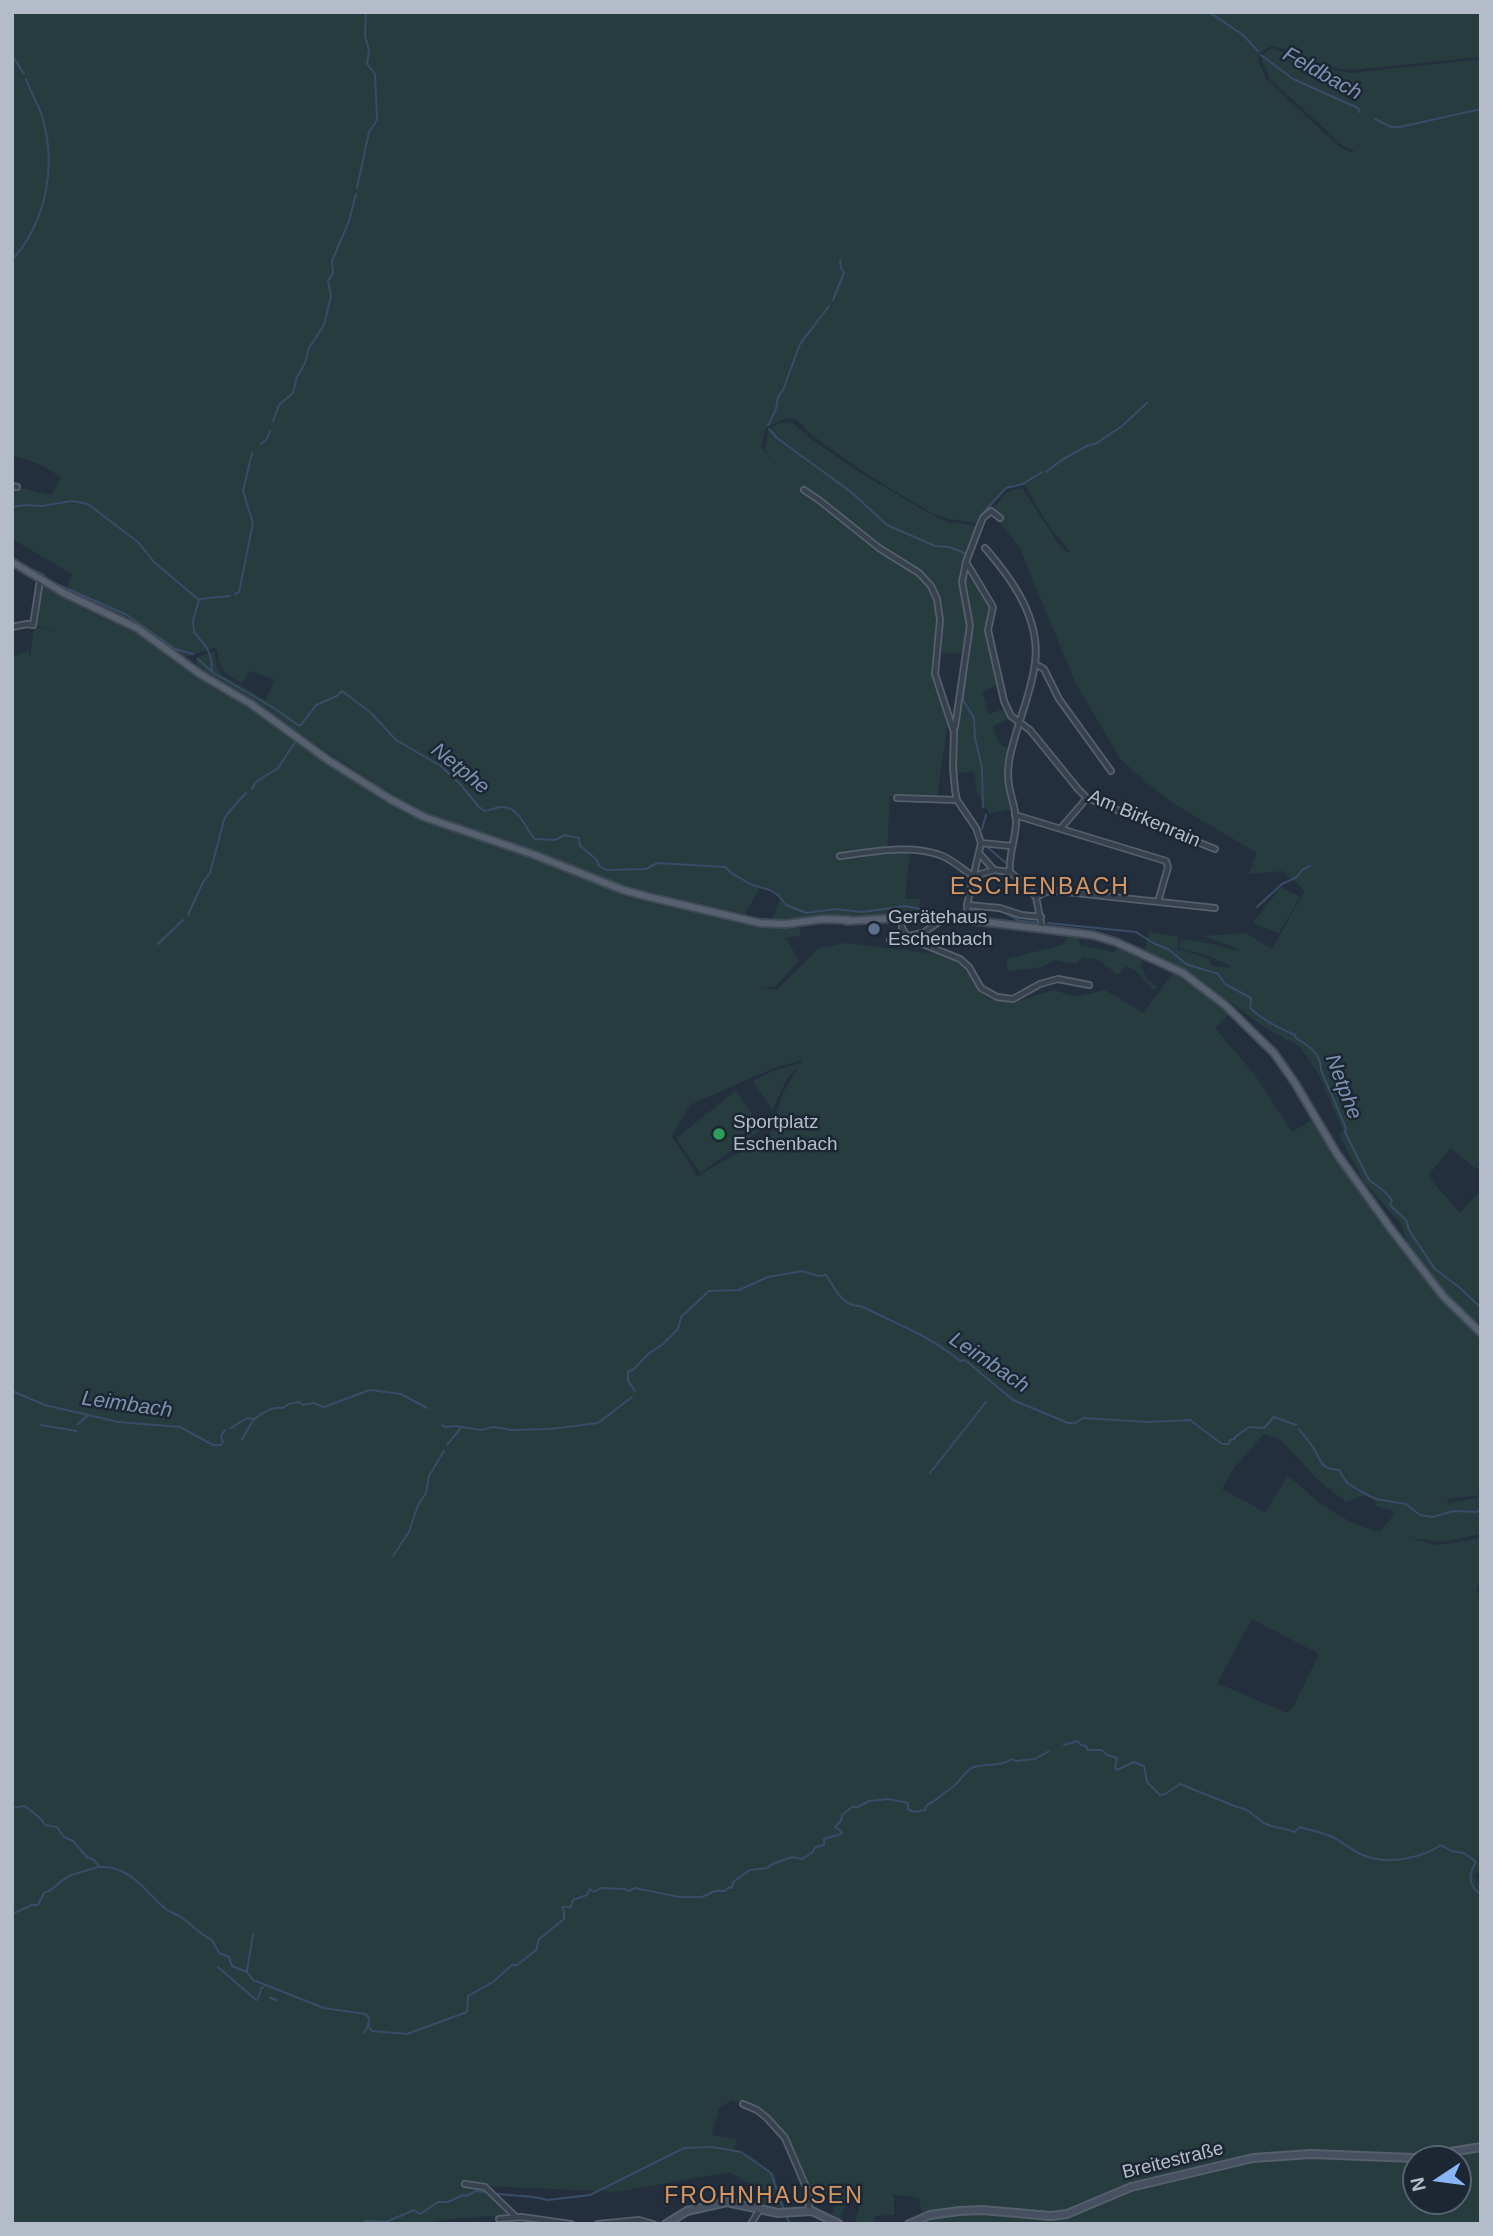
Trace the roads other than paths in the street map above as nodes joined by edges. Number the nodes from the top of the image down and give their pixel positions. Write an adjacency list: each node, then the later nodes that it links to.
1 (804, 490): 10 (street)
2 (1000, 518): 5 (street)
3 (985, 548): 8 (street)
4 (12, 562): 6 (main road)
5 (966, 562): 9 (street, Am Birkenrain); 10 (street)
6 (40, 580): 7 (street); 29 (main road)
7 (12, 627)
8 (1035, 664): 9 (street); 11 (street)
9 (1020, 723): 13 (street, Am Birkenrain); 15 (street)
10 (954, 732): 14 (street)
11 (1111, 771)
12 (897, 798): 14 (street)
13 (1087, 798): 16 (street); 19 (street, Am Birkenrain)
14 (957, 800): 17 (street)
15 (1015, 815): 16 (street); 18 (street)
16 (1061, 828): 26 (street)
17 (981, 843): 18 (street); 20 (street)
18 (1012, 846): 23 (street)
19 (1215, 849)
20 (979, 853): 22 (street); 24 (street)
21 (840, 856): 24 (street)
22 (994, 870): 23 (street); 24 (street)
23 (1010, 872): 25 (street)
24 (973, 876): 28 (street)
25 (1036, 897): 26 (street); 30 (street)
26 (1158, 902): 27 (street)
27 (1214, 908)
28 (967, 912): 30 (street); 31 (main road); 32 (main road)
29 (902, 917): 31 (main road); 33 (street)
30 (1041, 917): 32 (street)
31 (944, 919): 33 (street)
32 (1042, 928): 36 (main road)
33 (908, 938): 34 (street); 35 (street)
34 (890, 940)
35 (1089, 985)
36 (1481, 1333)
37 (743, 2104): 41 (street)
38 (1481, 2147): 51 (street, Breitestraße)
39 (465, 2183): 42 (street)
40 (760, 2209): 41 (street); 49 (street); 50 (street)
41 (809, 2211): 45 (street)
42 (516, 2217): 43 (street); 44 (street)
43 (499, 2220)
44 (540, 2221): 46 (street)
45 (838, 2223)
46 (571, 2224)
47 (598, 2224): 48 (street)
48 (653, 2224)
49 (666, 2224)
50 (751, 2224)
51 (909, 2224)

